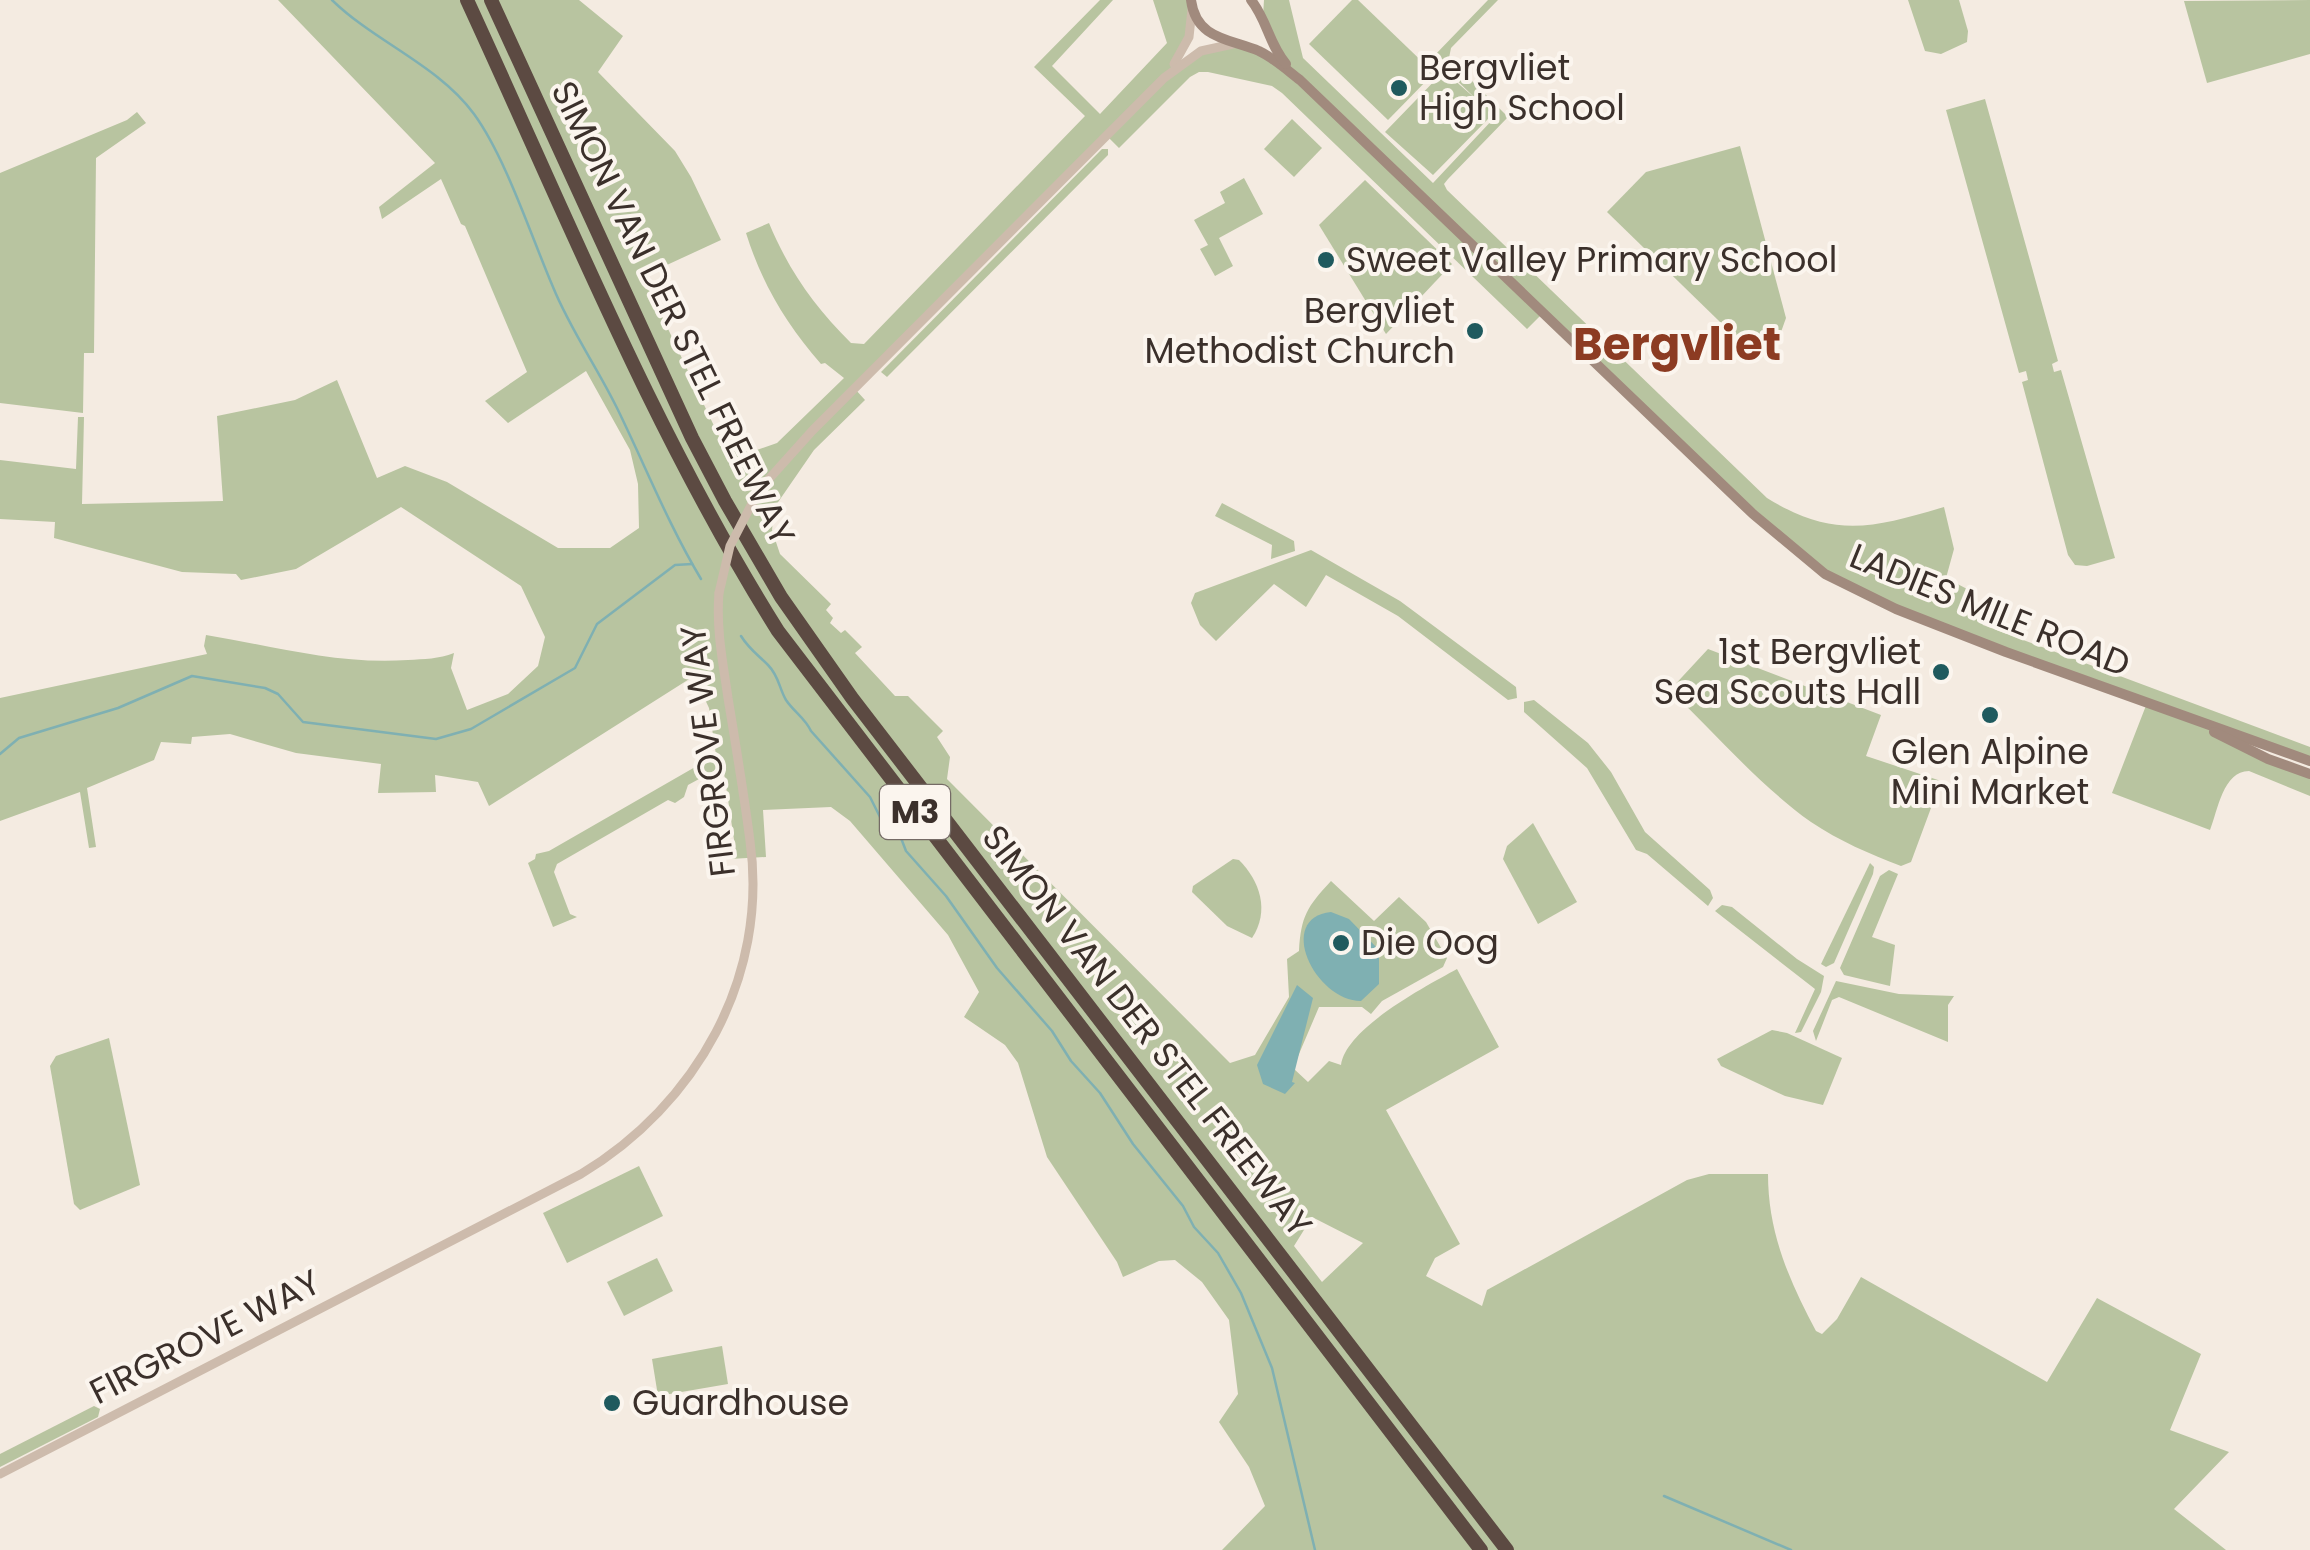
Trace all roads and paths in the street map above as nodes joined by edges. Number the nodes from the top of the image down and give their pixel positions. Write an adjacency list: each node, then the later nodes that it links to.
1 (467, 0): 14 (highway, SIMON VAN DER STEL FREEWAY / M3)
2 (490, 0): 15 (highway, SIMON VAN DER STEL FREEWAY / M3)
3 (1251, 0): 6 (main road, LADIES MILE ROAD)
4 (1264, 0): 6 (street)
5 (1191, 3): 7 (main road, LADIES MILE ROAD); 8 (street, FIRGROVE WAY)
6 (1263, 20): 7 (main road); 9 (main road, LADIES MILE ROAD)
7 (1238, 45): 8 (street, FIRGROVE WAY); 9 (main road, LADIES MILE ROAD)
8 (1164, 78): 13 (street, FIRGROVE WAY, bridge)
9 (1300, 80): 10 (main road, LADIES MILE ROAD)
10 (2191, 719): 11 (main road, LADIES MILE ROAD); 12 (main road, LADIES MILE ROAD)
11 (2310, 761)
12 (2310, 774)
13 (0, 1474)
14 (1481, 1550)
15 (1507, 1550)

